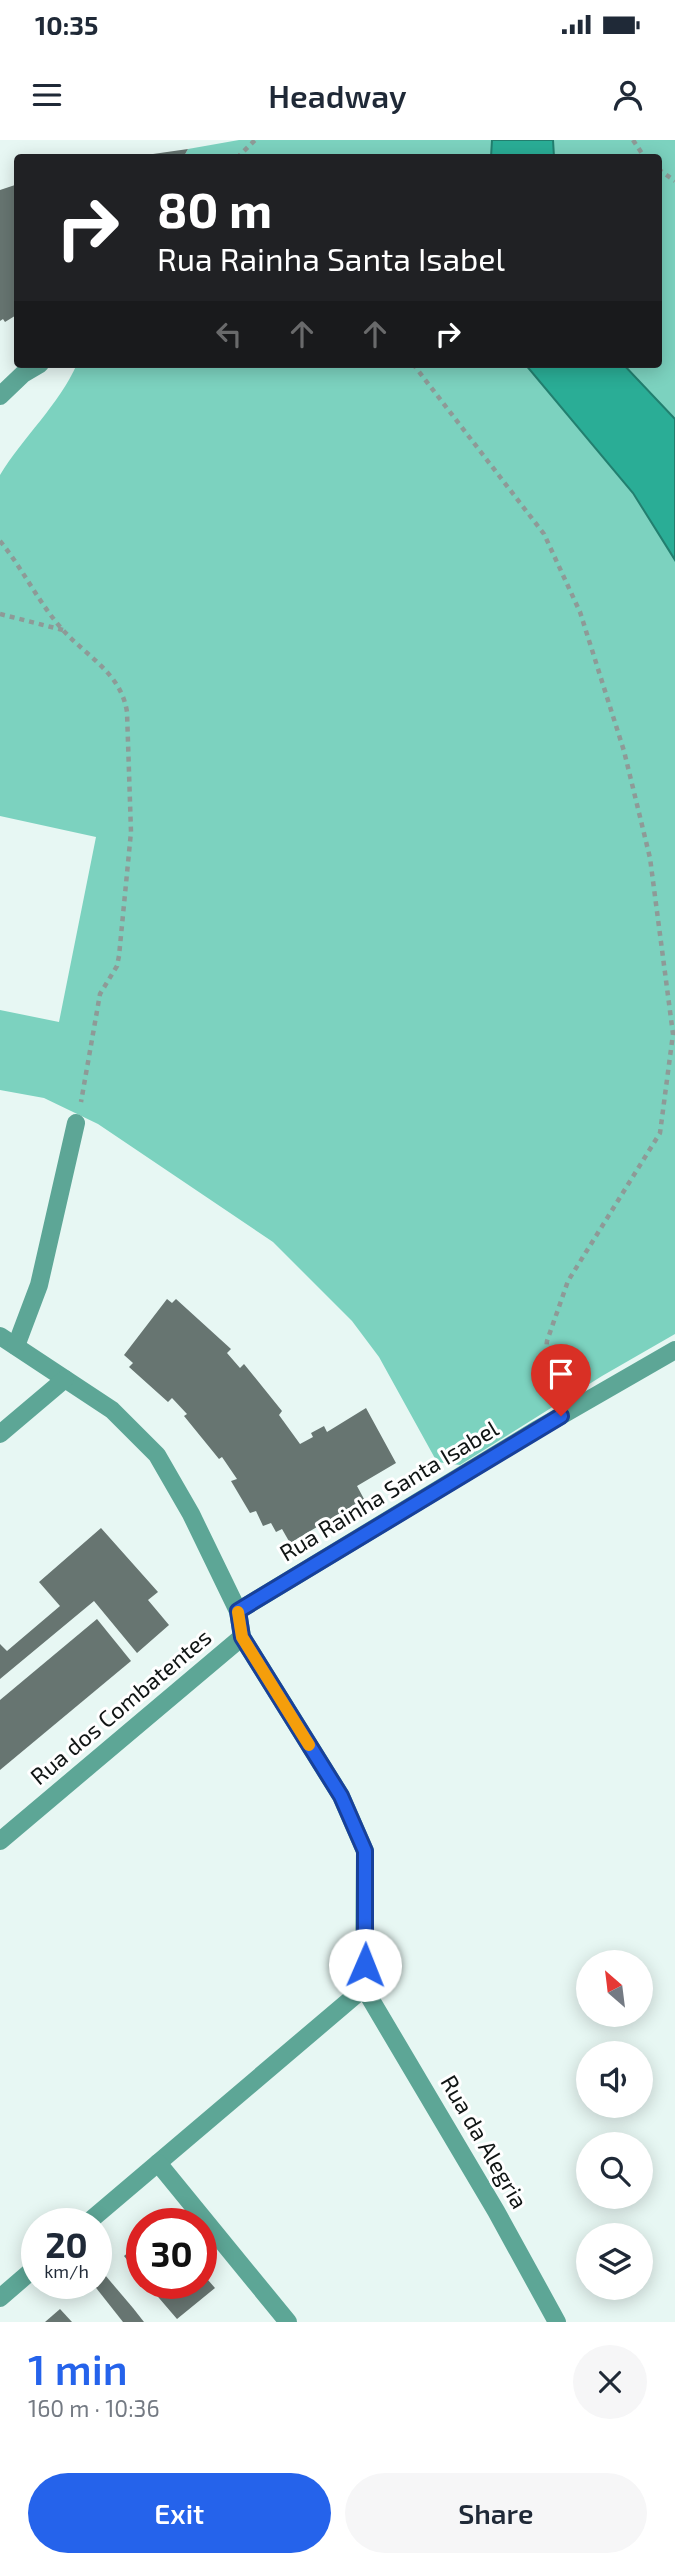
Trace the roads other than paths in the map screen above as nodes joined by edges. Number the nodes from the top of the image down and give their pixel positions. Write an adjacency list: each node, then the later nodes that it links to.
1 (33, 368): 2 (street)
2 (0, 396)
3 (76, 1123): 5 (street)
4 (0, 1336): 5 (street)
5 (16, 1346): 7 (street)
6 (675, 1350): 9 (street, Rua Rainha Santa Isabel)
7 (65, 1379): 8 (street); 9 (street)
8 (0, 1434)
9 (238, 1611): 10 (street)
10 (242, 1637): 11 (street, Rua dos Combatentes); 12 (street)
11 (0, 1841)
12 (365, 1988): 13 (street); 18 (street, Rua da Alegria)
13 (158, 2163): 14 (street); 17 (street)
14 (105, 2208)
15 (21, 2280): 16 (street)
16 (0, 2298)
17 (288, 2322)
18 (557, 2322)

